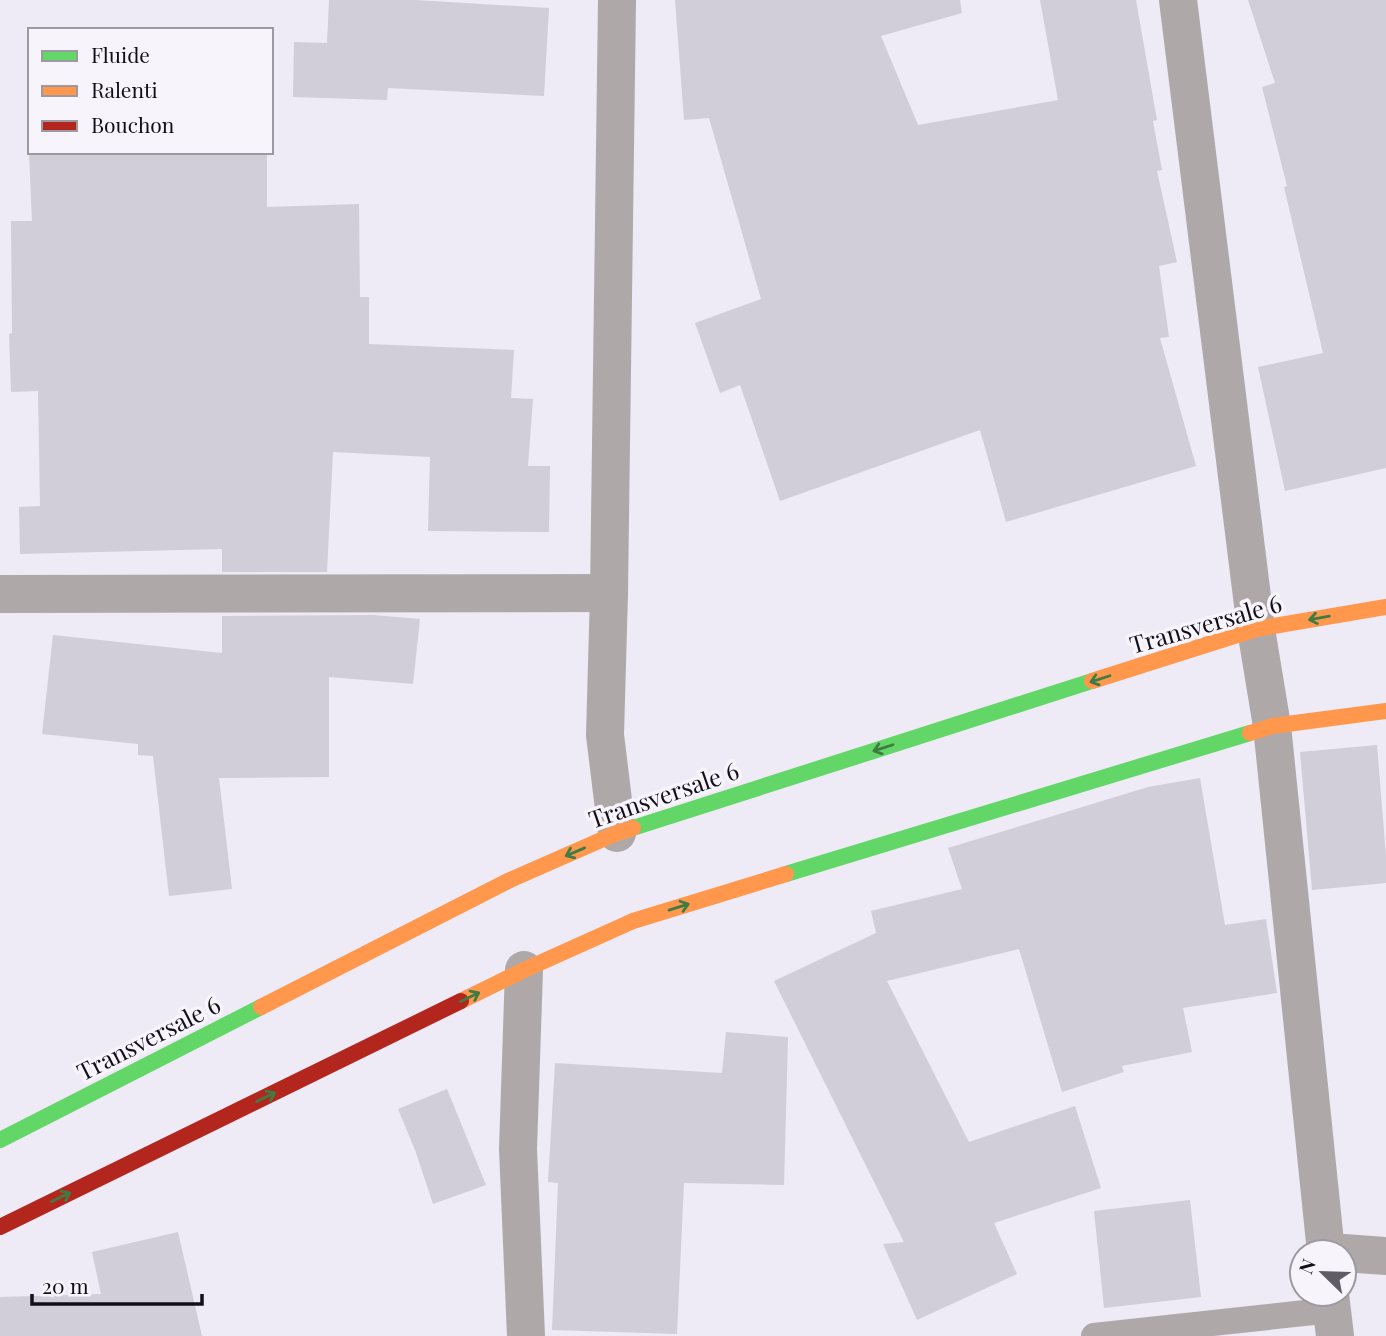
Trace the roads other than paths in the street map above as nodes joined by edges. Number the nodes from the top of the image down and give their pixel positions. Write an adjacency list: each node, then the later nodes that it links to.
1 (617, 0): 3 (street)
2 (1178, 0): 6 (street)
3 (609, 593): 4 (street); 9 (street)
4 (0, 594)
5 (1386, 607): 6 (main road, Transversale 6, one-way to 6)
6 (1256, 629): 8 (street); 9 (main road, Transversale 6, one-way to 9)
7 (1386, 711): 8 (main road)
8 (1272, 726): 10 (main road, one-way to 8); 13 (street)
9 (617, 833): 11 (main road, Transversale 6, one-way to 11)
10 (524, 970): 12 (main road, one-way to 10); 17 (street)
11 (0, 1140)
12 (0, 1227)
13 (1325, 1238)
14 (1358, 1254): 15 (street)
15 (1386, 1256)
16 (1333, 1313): 18 (lane)
17 (526, 1336)
18 (1094, 1336)

